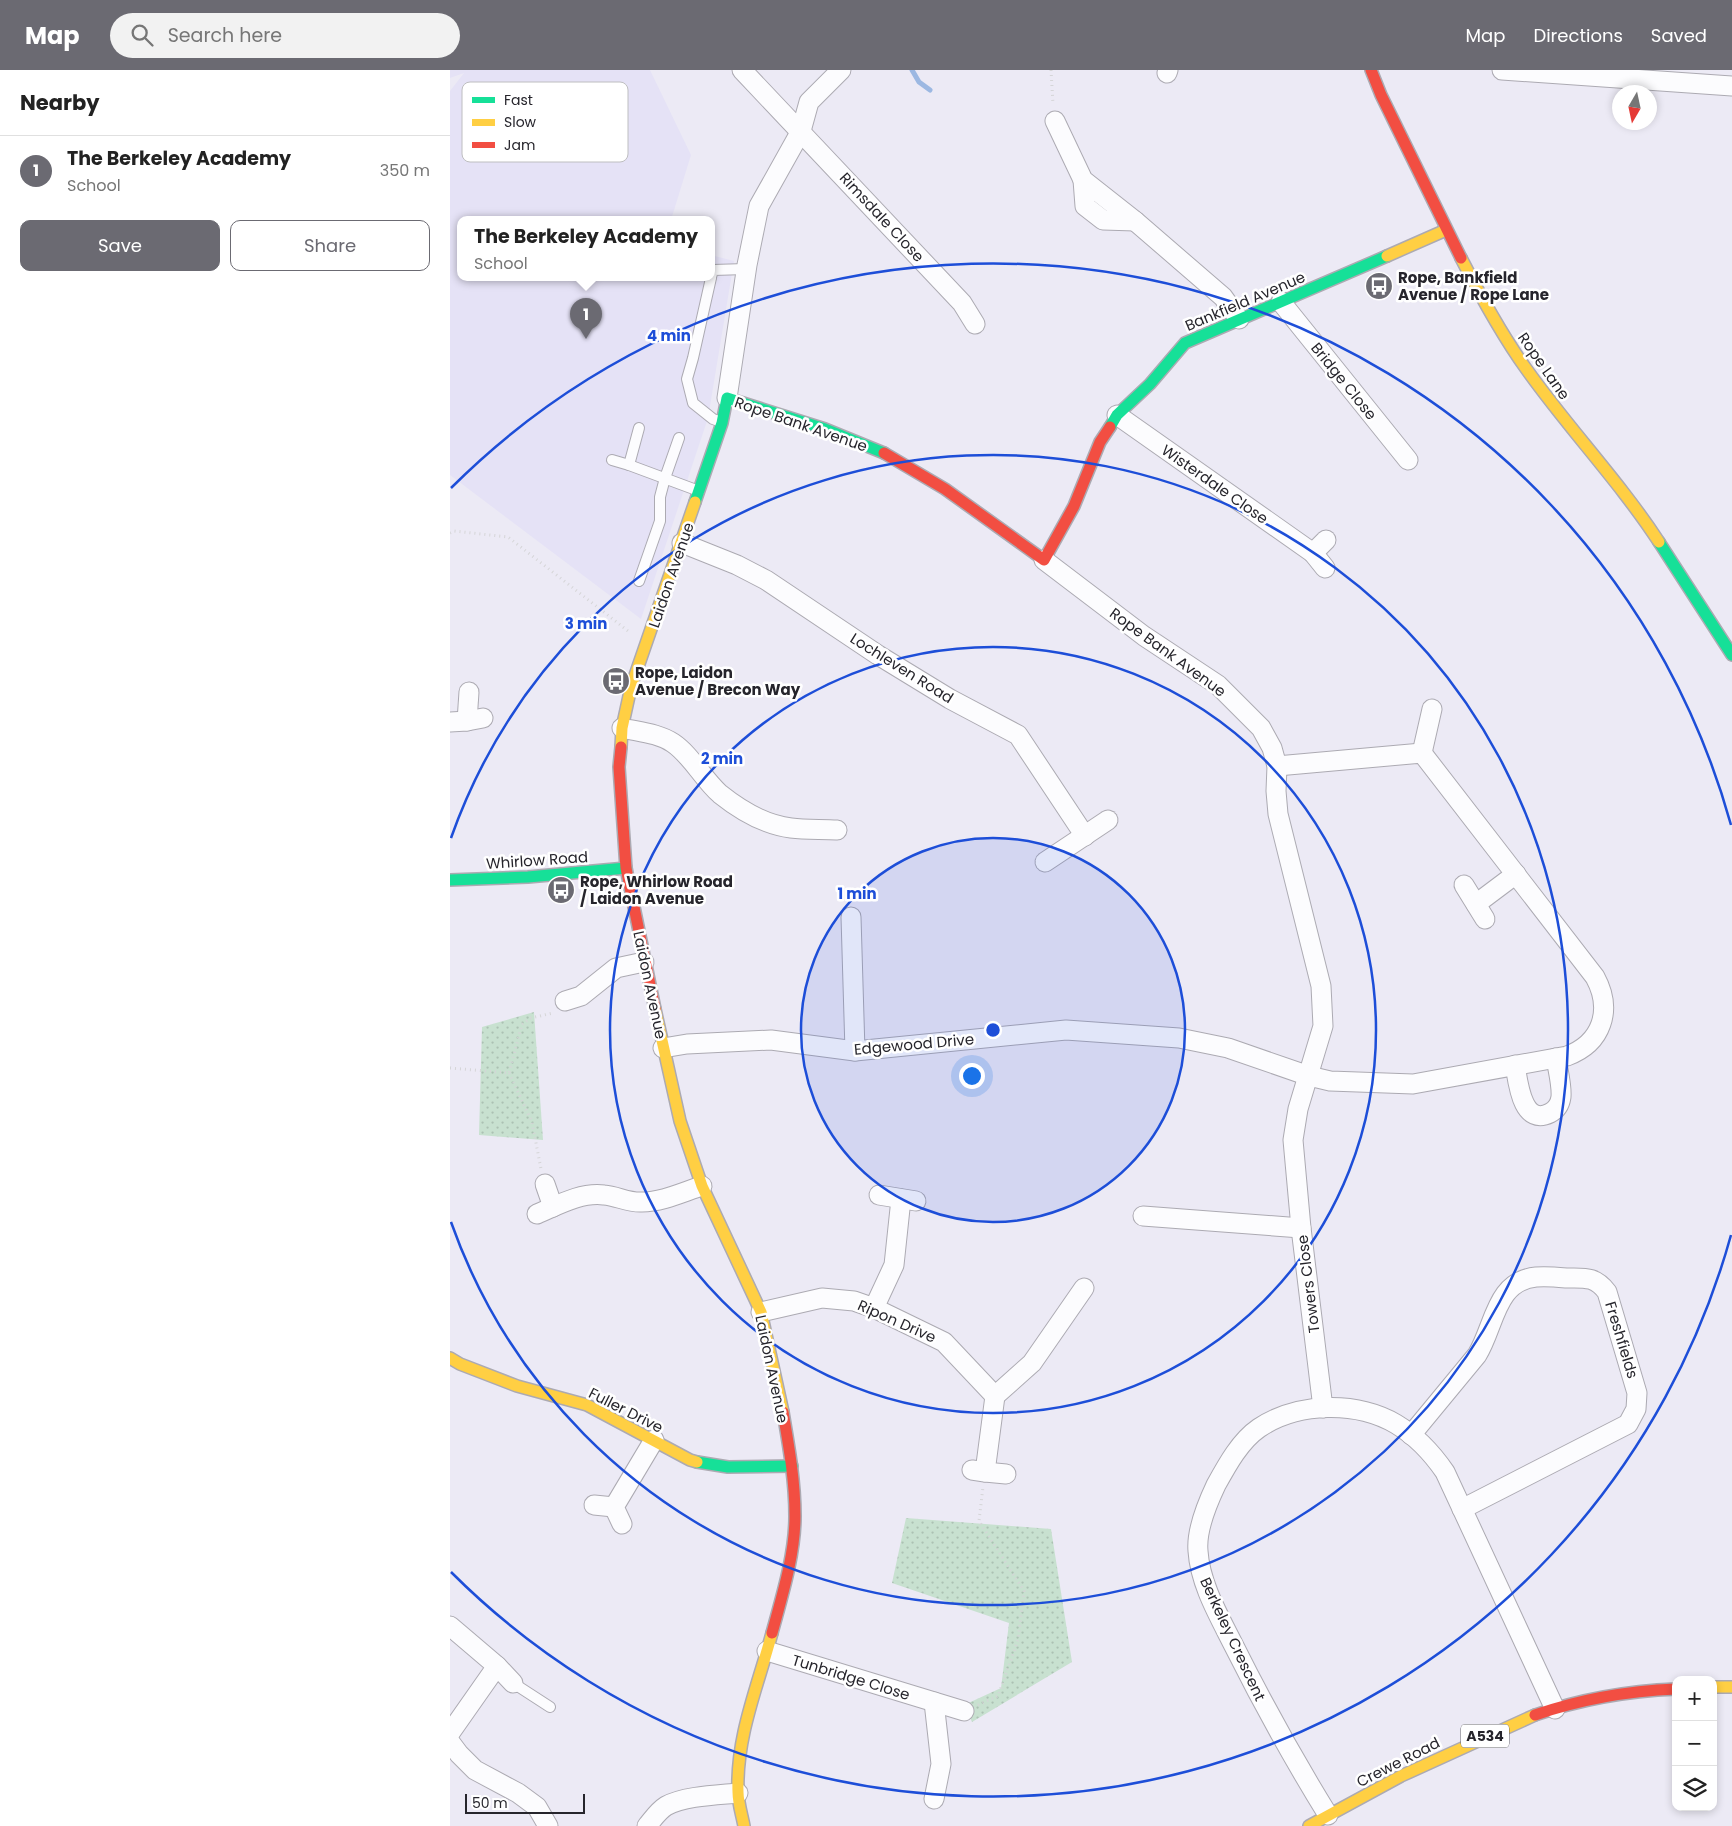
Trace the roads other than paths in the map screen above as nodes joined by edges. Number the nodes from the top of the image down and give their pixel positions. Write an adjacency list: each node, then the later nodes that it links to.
1 (742, 70): 7 (street, Rimsdale Close)
2 (841, 70): 7 (street, Laidon Avenue)
3 (1371, 70): 8 (street, Rope Lane)
4 (1502, 70): 5 (street)
5 (1732, 86)
6 (1054, 121): 13 (street)
7 (801, 131): 9 (street, Laidon Avenue); 14 (street, Rimsdale Close)
8 (1446, 230): 12 (street, Bankfield Avenue); 29 (street, Rope Lane)
9 (746, 269): 10 (lane); 15 (street, Laidon Avenue)
10 (715, 270)
11 (710, 281): 17 (lane)
12 (1281, 302): 13 (street, Bankfield Avenue); 21 (street, Bridge Close)
13 (1239, 319): 16 (street, Bankfield Avenue)
14 (975, 324)
15 (727, 398): 17 (street, Laidon Avenue); 26 (street, Rope Bank Avenue)
16 (1118, 415): 26 (street, Bankfield Avenue); 27 (street, Wisterdale Close)
17 (722, 423): 24 (street, Laidon Avenue)
18 (639, 428): 22 (lane)
19 (680, 438): 23 (lane)
20 (612, 460): 22 (lane)
21 (1408, 460)
22 (630, 465): 23 (lane)
23 (665, 478): 24 (lane); 28 (lane)
24 (700, 491): 25 (street, Laidon Avenue)
25 (682, 543): 33 (street, Laidon Avenue); 38 (street, Lochleven Road)
26 (1044, 560): 35 (street, Rope Bank Avenue)
27 (1325, 568)
28 (639, 581)
29 (1732, 655)
30 (469, 692): 32 (street)
31 (1432, 709): 34 (street)
32 (467, 721)
33 (622, 728): 37 (street); 40 (street, Laidon Avenue)
34 (1422, 753): 35 (street); 41 (street, Edgewood Drive)
35 (1277, 766): 51 (street, Rope Bank Avenue)
36 (1108, 820): 38 (street)
37 (837, 830)
38 (1085, 836): 39 (street)
39 (1045, 862)
40 (626, 868): 42 (street, Whirlow Road); 45 (street, Laidon Avenue)
41 (1516, 874): 43 (street); 49 (street, Edgewood Drive)
42 (450, 880)
43 (1464, 884)
44 (851, 917): 48 (street)
45 (644, 962): 46 (street); 47 (street, Laidon Avenue)
46 (577, 1002)
47 (663, 1048): 48 (street, Edgewood Drive); 53 (street, Laidon Avenue)
48 (854, 1051): 51 (street, Edgewood Drive)
49 (1556, 1058): 50 (street, Edgewood Drive); 50 (street)
50 (1515, 1065): 51 (street, Edgewood Drive)
51 (1309, 1076): 56 (street, Rope Bank Avenue)
52 (545, 1184): 53 (street)
53 (702, 1186): 59 (street, Laidon Avenue)
54 (879, 1195): 58 (street)
55 (1143, 1216): 56 (street, Towers Close)
56 (1301, 1228): 62 (street, Towers Close)
57 (1084, 1288): 61 (street)
58 (874, 1308): 59 (street, Ripon Drive); 61 (street, Ripon Drive)
59 (761, 1312): 65 (street, Laidon Avenue)
60 (450, 1358): 64 (street, Fuller Drive)
61 (995, 1396): 66 (street)
62 (1323, 1408): 63 (street, Berkeley Crescent); 84 (street, Berkeley Crescent)
63 (1410, 1435): 68 (street, Berkeley Crescent); 68 (street, Freshfields)
64 (654, 1440): 65 (street, Fuller Drive); 67 (street)
65 (792, 1466): 70 (street, Laidon Avenue)
66 (1006, 1474)
67 (594, 1505)
68 (1462, 1509): 78 (street, Berkeley Crescent)
69 (450, 1626): 71 (street)
70 (767, 1651): 76 (street, Tunbridge Close); 82 (street, Laidon Avenue)
71 (497, 1666): 72 (street); 80 (street)
72 (513, 1683): 77 (lane)
73 (1717, 1687): 74 (street)
74 (1732, 1687)
75 (1672, 1689): 78 (street, Crewe Road / A534)
76 (934, 1702): 79 (street, Tunbridge Close); 83 (street)
77 (550, 1707)
78 (1555, 1709): 84 (street, Crewe Road / A534)
79 (964, 1711)
80 (450, 1733)
81 (450, 1742): 85 (street)
82 (738, 1793): 86 (street); 87 (street, Laidon Avenue)
83 (934, 1799)
84 (1328, 1815): 88 (street, Crewe Road / A534)
85 (548, 1826)
86 (647, 1826)
87 (744, 1826)
88 (1309, 1826)

